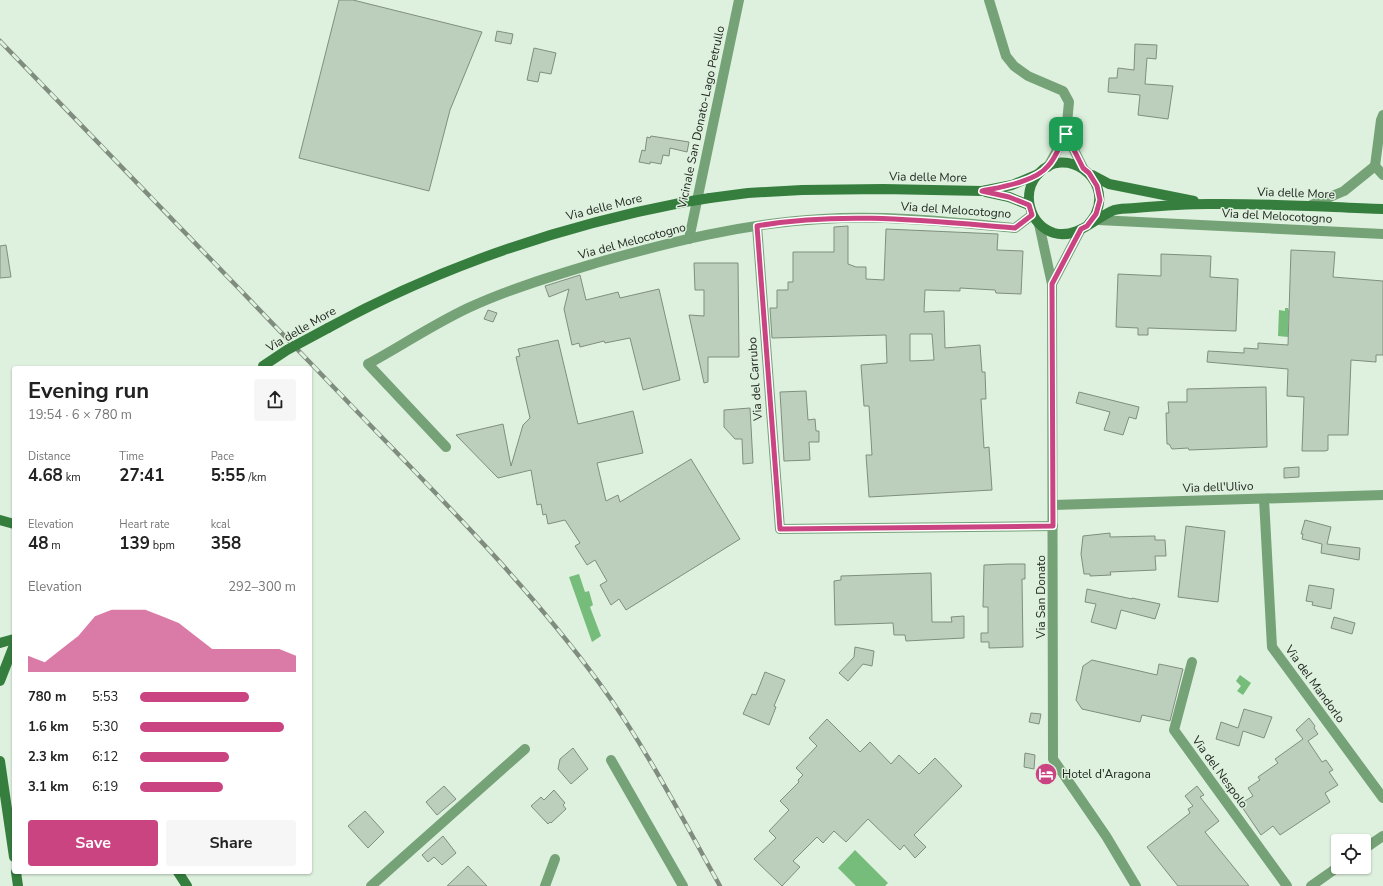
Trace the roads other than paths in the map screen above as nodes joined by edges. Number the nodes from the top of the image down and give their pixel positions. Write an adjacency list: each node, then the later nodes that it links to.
1 (739, 0): 21 (street, Vicinale San Donato-Lago Petrullo)
2 (989, 0): 4 (street)
3 (1383, 116): 5 (street)
4 (1066, 134): 6 (street); 7 (street)
5 (1375, 166): 9 (street); 13 (street)
6 (1048, 167): 7 (main road); 8 (main road)
7 (1086, 171): 11 (main road); 19 (main road)
8 (1038, 174): 10 (main road); 12 (main road)
9 (1383, 175)
10 (982, 191): 12 (main road); 23 (main road, Via delle More, bridge)
11 (1207, 204): 13 (main road, Via delle More); 16 (main road)
12 (1029, 205): 15 (main road)
13 (1307, 207): 14 (main road, Via delle More)
14 (1383, 209)
15 (1032, 215): 17 (main road); 18 (street, Via del Melocotogno)
16 (1098, 220): 19 (main road); 20 (street, Via del Melocotogno)
17 (1039, 224): 19 (main road); 22 (street, Via San Donato)
18 (757, 226): 21 (street, Via del Melocotogno); 28 (street, Via del Carrubo)
19 (1084, 227): 22 (street)
20 (1383, 234)
21 (689, 239): 24 (street, Via del Melocotogno)
22 (1052, 284): 27 (street, Via San Donato)
23 (263, 366)
24 (446, 446)
25 (1383, 495): 26 (street, Via dell'Ulivo)
26 (1264, 499): 27 (street, Via dell'Ulivo); 37 (street, Via del Mandorlo)
27 (1053, 505): 28 (street, Via San Donato)
28 (1053, 526): 50 (street, Via San Donato)
29 (12, 640): 30 (main road)
30 (0, 643)
31 (12, 650): 33 (main road)
32 (1192, 662): 51 (street, Via del Nespolo)
33 (0, 681)
34 (525, 749): 47 (street)
35 (611, 760): 49 (street)
36 (0, 761): 39 (main road)
37 (1383, 798)
38 (1383, 836): 40 (street)
39 (12, 843)
40 (1371, 844)
41 (555, 859): 48 (street)
42 (1331, 872): 52 (street)
43 (16, 874): 45 (main road)
44 (179, 874): 46 (main road)
45 (18, 886)
46 (187, 886)
47 (371, 886)
48 (545, 886)
49 (683, 886)
50 (1136, 886)
51 (1287, 886)
52 (1311, 886)

